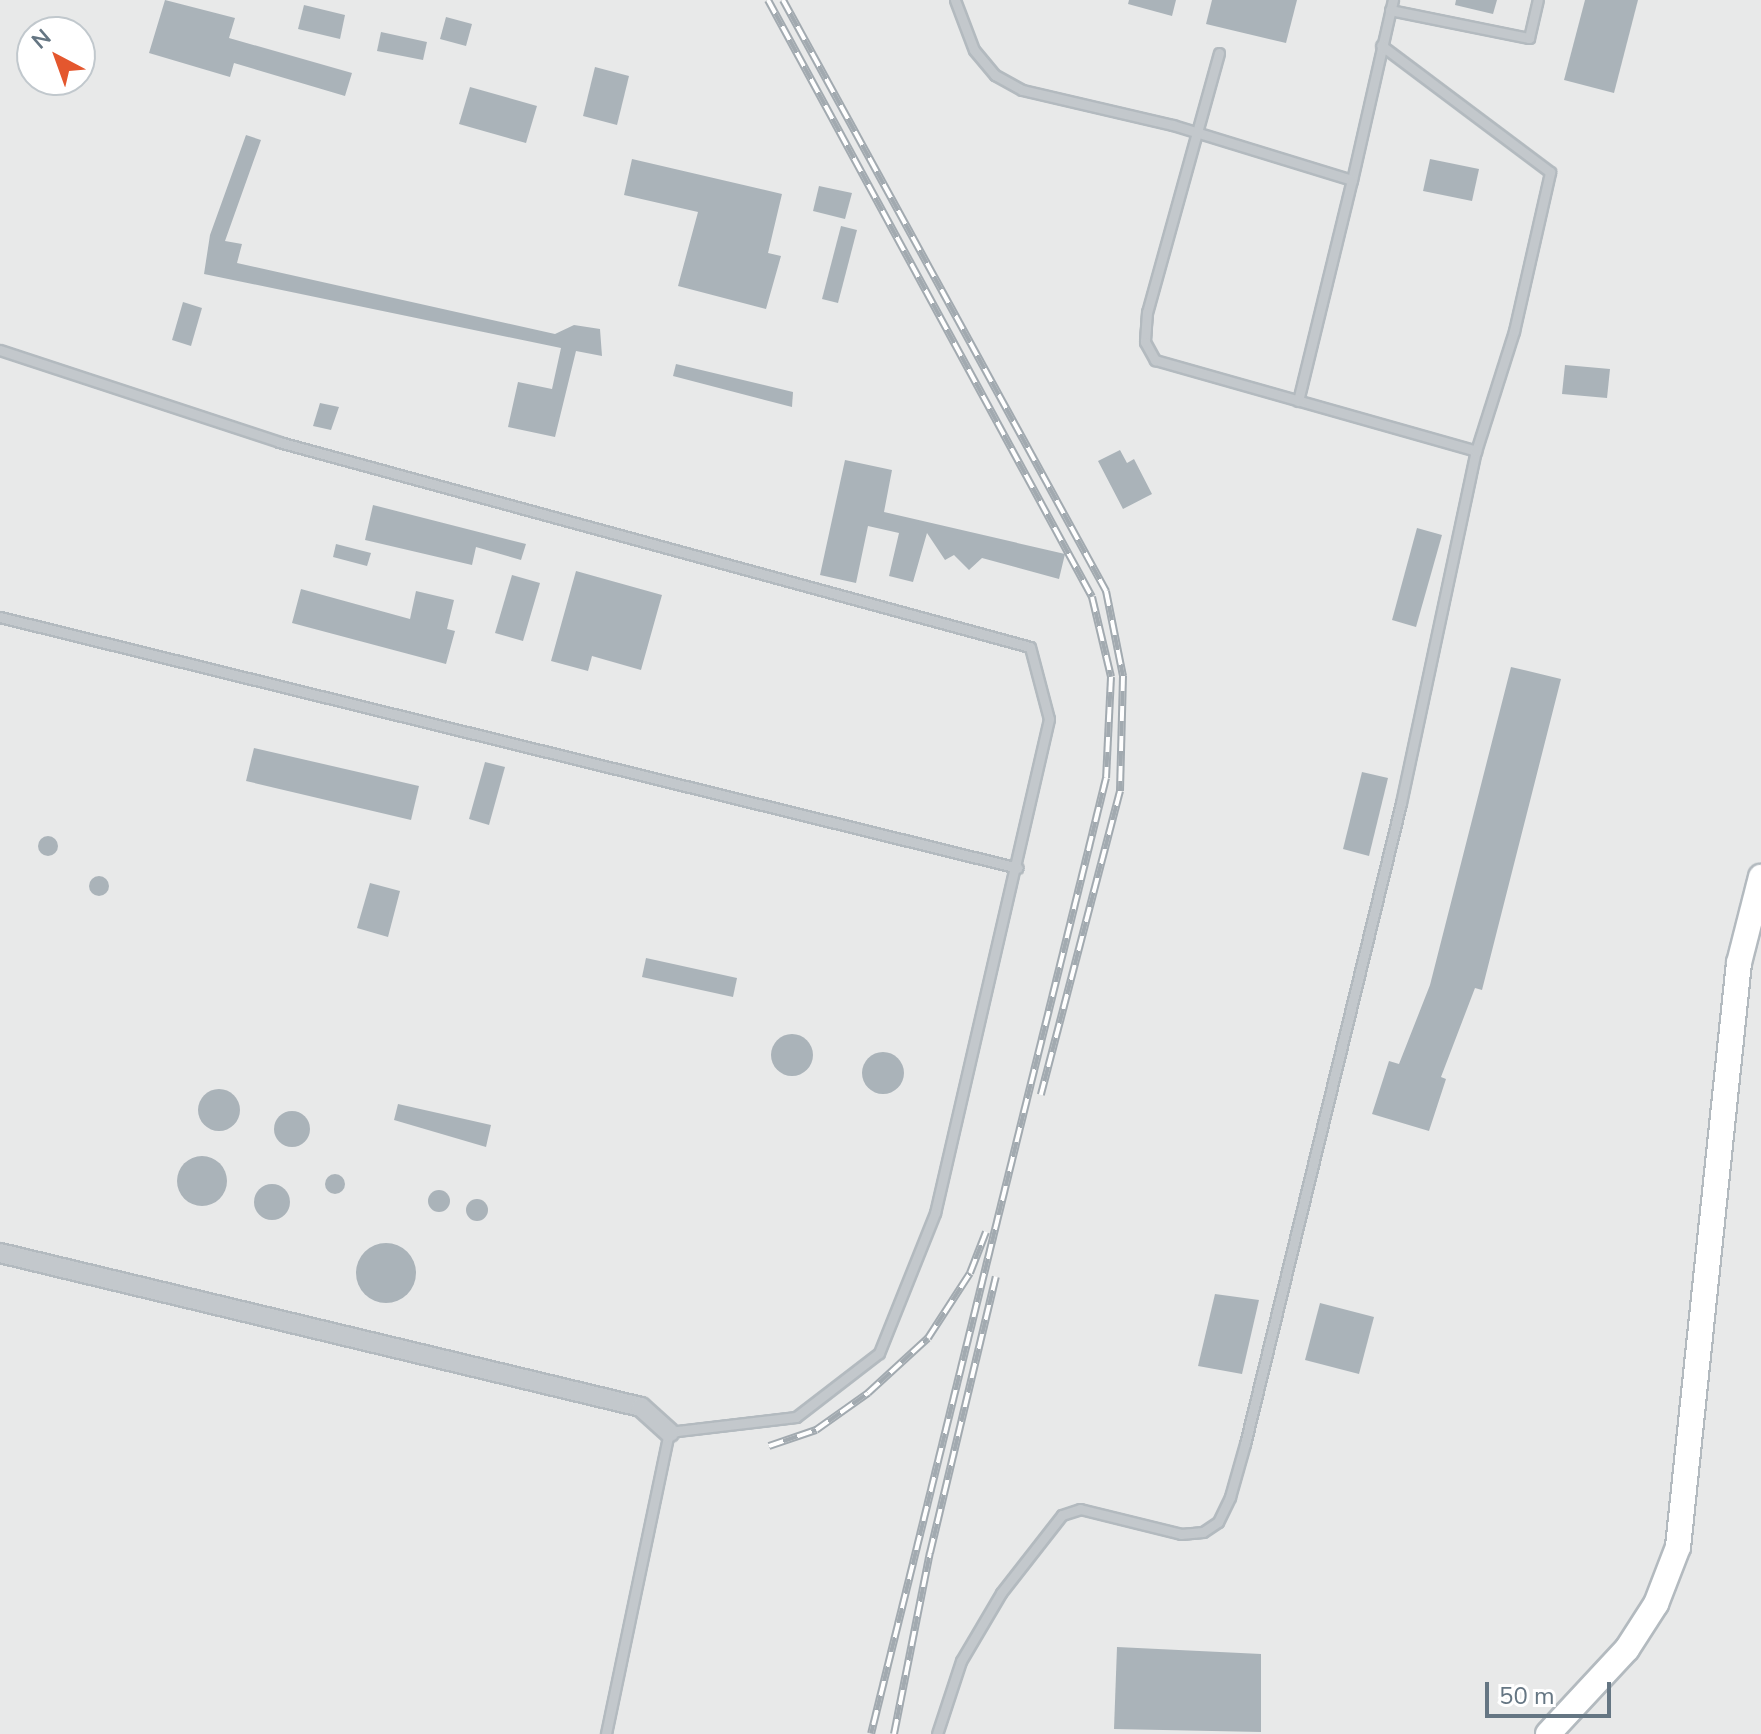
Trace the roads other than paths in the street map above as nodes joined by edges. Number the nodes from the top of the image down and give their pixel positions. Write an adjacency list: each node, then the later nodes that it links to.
1 (955, 0): 6 (lane)
2 (1538, 0): 3 (lane)
3 (1392, 5): 4 (lane)
4 (1381, 45): 7 (lane); 10 (lane)
5 (1219, 53): 6 (lane)
6 (1195, 132): 7 (lane); 9 (lane)
7 (1352, 180): 9 (lane)
8 (0, 350): 12 (lane)
9 (1298, 401): 10 (lane)
10 (1476, 451): 17 (lane)
11 (0, 617): 12 (lane)
12 (1018, 868): 15 (lane)
13 (1761, 877): 18 (street)
14 (0, 1253): 15 (street)
15 (669, 1432): 16 (lane)
16 (606, 1734)
17 (937, 1734)
18 (1548, 1734)

